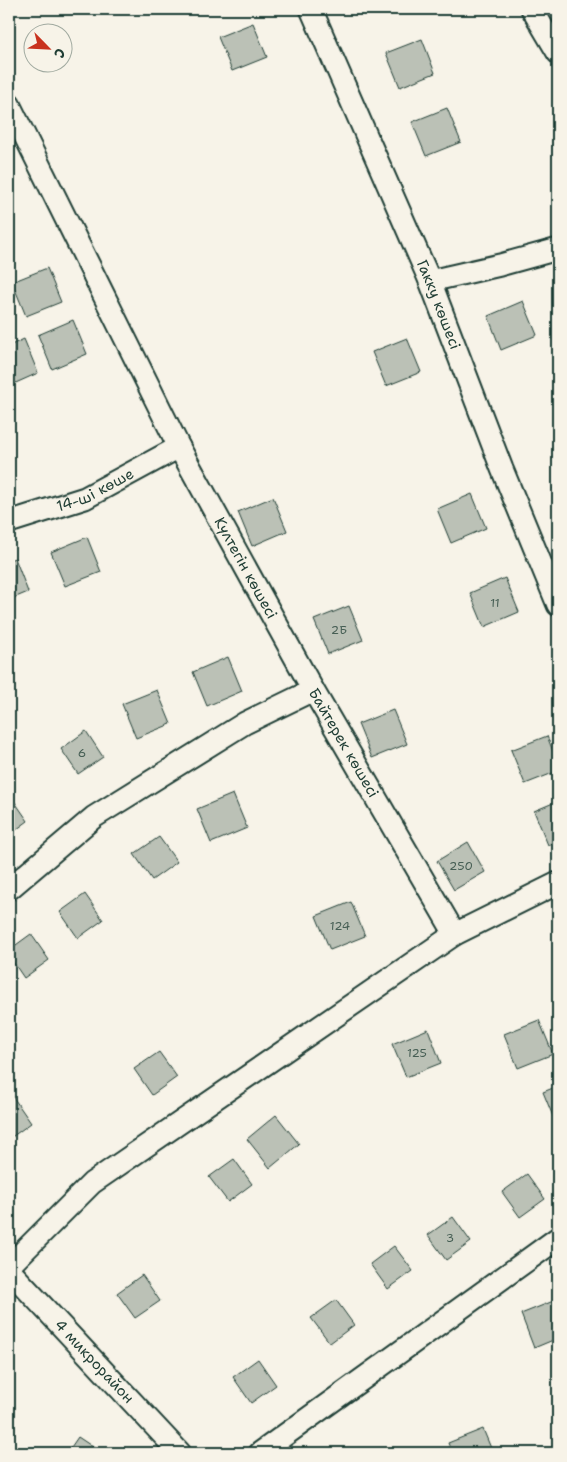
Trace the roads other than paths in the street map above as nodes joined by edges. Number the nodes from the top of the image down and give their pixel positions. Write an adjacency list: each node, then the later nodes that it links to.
1 (311, 9): 6 (street, Гакку көшесі)
2 (532, 9): 3 (street)
3 (558, 53)
4 (9, 104): 7 (street, Күлтегін көшесі)
5 (558, 249): 6 (street)
6 (430, 281): 9 (street, Гакку көшесі)
7 (179, 447): 8 (street, 14-ші көше); 10 (street, Күлтегін көшесі)
8 (9, 522)
9 (558, 605)
10 (313, 690): 12 (street, Байтерек көшесі); 13 (street, Байтерек көшесі)
11 (558, 883): 13 (street)
12 (9, 889)
13 (455, 934): 15 (street)
14 (558, 1238): 18 (street)
15 (9, 1266)
16 (9, 1270): 17 (street, 4 микрорайон)
17 (180, 1453)
18 (260, 1453)

